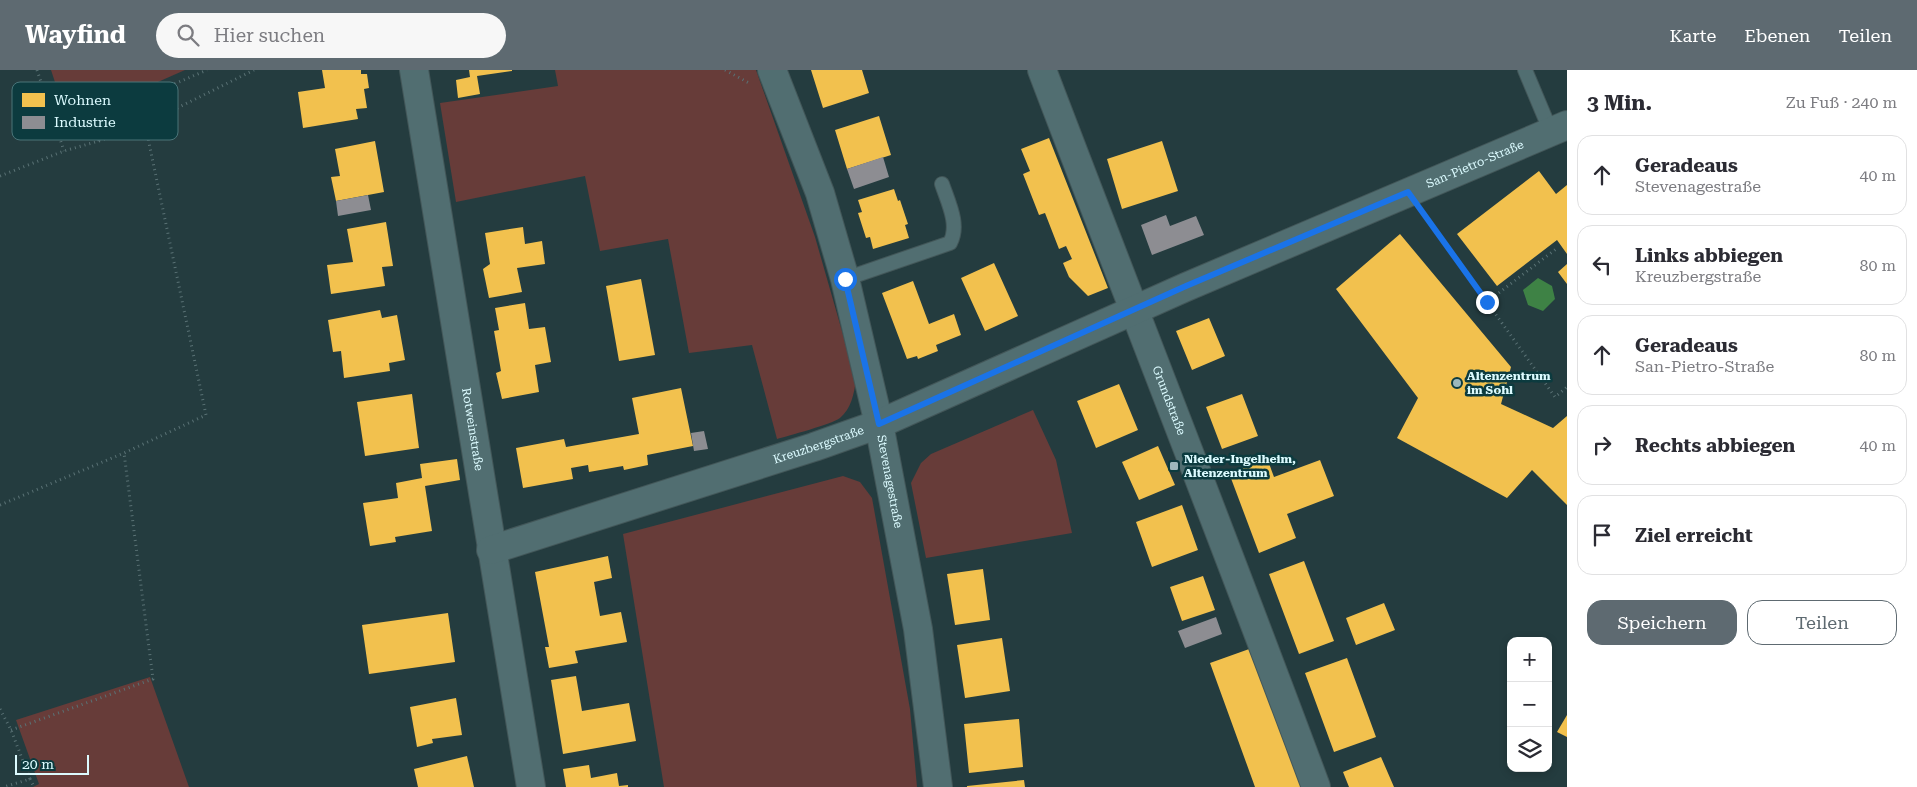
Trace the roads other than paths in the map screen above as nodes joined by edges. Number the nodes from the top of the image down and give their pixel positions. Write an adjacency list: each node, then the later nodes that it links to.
1 (414, 70): 10 (street, Rotweinstraße)
2 (772, 70): 7 (street, Stevenagestraße)
3 (1042, 70): 8 (street, Grundstraße)
4 (1525, 70): 5 (lane)
5 (1559, 129): 8 (street, San-Pietro-Straße)
6 (942, 184): 7 (lane)
7 (845, 279): 9 (street, Stevenagestraße)
8 (1134, 310): 9 (street, Kreuzbergstraße); 13 (street, Grundstraße)
9 (879, 424): 10 (street, Kreuzbergstraße); 12 (street, Stevenagestraße)
10 (491, 550): 11 (street, Rotweinstraße)
11 (531, 787)
12 (938, 787)
13 (1316, 787)

